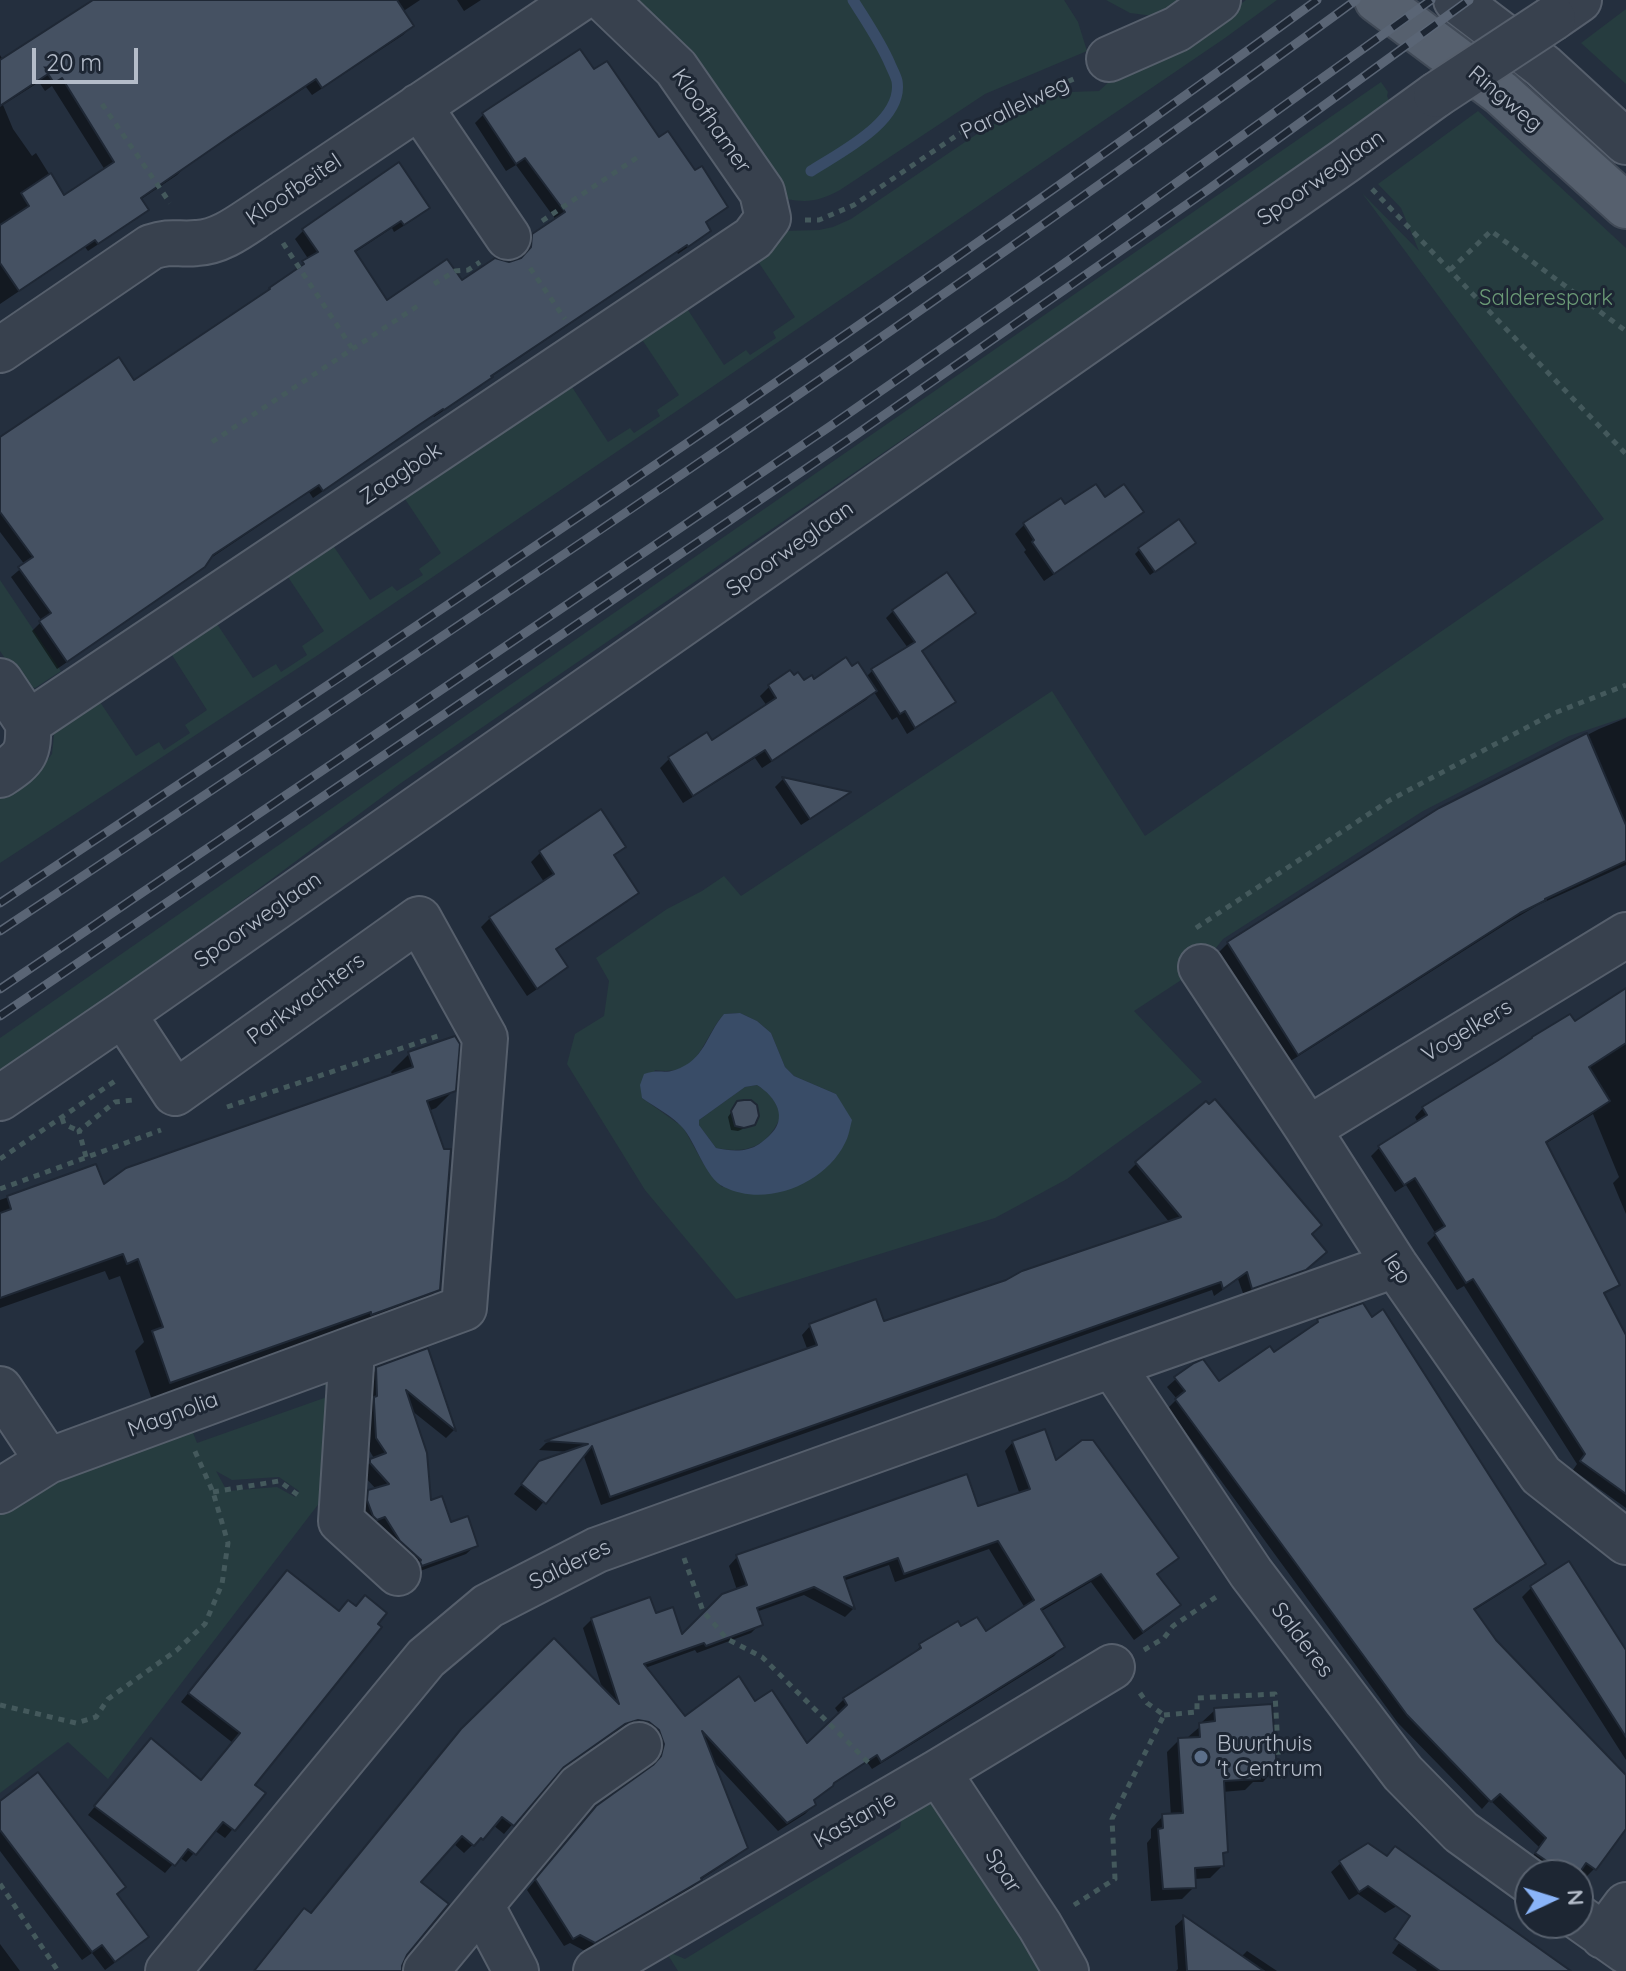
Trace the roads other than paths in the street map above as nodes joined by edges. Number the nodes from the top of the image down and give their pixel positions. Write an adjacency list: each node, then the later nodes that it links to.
1 (578, 0): 8 (street, Kloofbeitel)
2 (605, 0): 11 (street, Kloofhamer)
3 (1218, 0): 7 (street)
4 (1377, 0): 10 (main road, Ringweg)
5 (1456, 0): 9 (street)
6 (1566, 9): 19 (street, Spoorweglaan, bridge)
7 (1109, 59)
8 (419, 106): 12 (street); 13 (street, Kloofbeitel)
9 (1626, 142)
10 (1626, 206)
11 (768, 218): 15 (street, Zaagbok)
12 (508, 237)
13 (0, 350)
14 (0, 681): 15 (street)
15 (28, 723): 16 (street)
16 (0, 775)
17 (1626, 935): 21 (street, Vogelkers)
18 (1201, 967): 21 (street, Iep)
19 (123, 1014): 20 (street, Spoorweglaan); 23 (street, Parkwachters)
20 (0, 1098)
21 (1308, 1129): 22 (street, Iep)
22 (1395, 1265): 25 (street, Salderes); 29 (street, Iep)
23 (464, 1308): 24 (street, Magnolia)
24 (352, 1350): 27 (street, Magnolia); 30 (street)
25 (1112, 1365): 34 (street, Salderes); 36 (street, Salderes)
26 (0, 1389): 27 (street)
27 (48, 1461): 28 (street, Magnolia)
28 (0, 1491)
29 (1626, 1542)
30 (398, 1573)
31 (1117, 1666): 33 (street, Kastanje)
32 (639, 1745): 35 (street)
33 (938, 1772): 39 (street, Kastanje); 40 (street, Spar)
34 (1514, 1870)
35 (481, 1905): 37 (street); 38 (street)
36 (168, 1971)
37 (426, 1971)
38 (516, 1971)
39 (596, 1971)
40 (1066, 1971)

